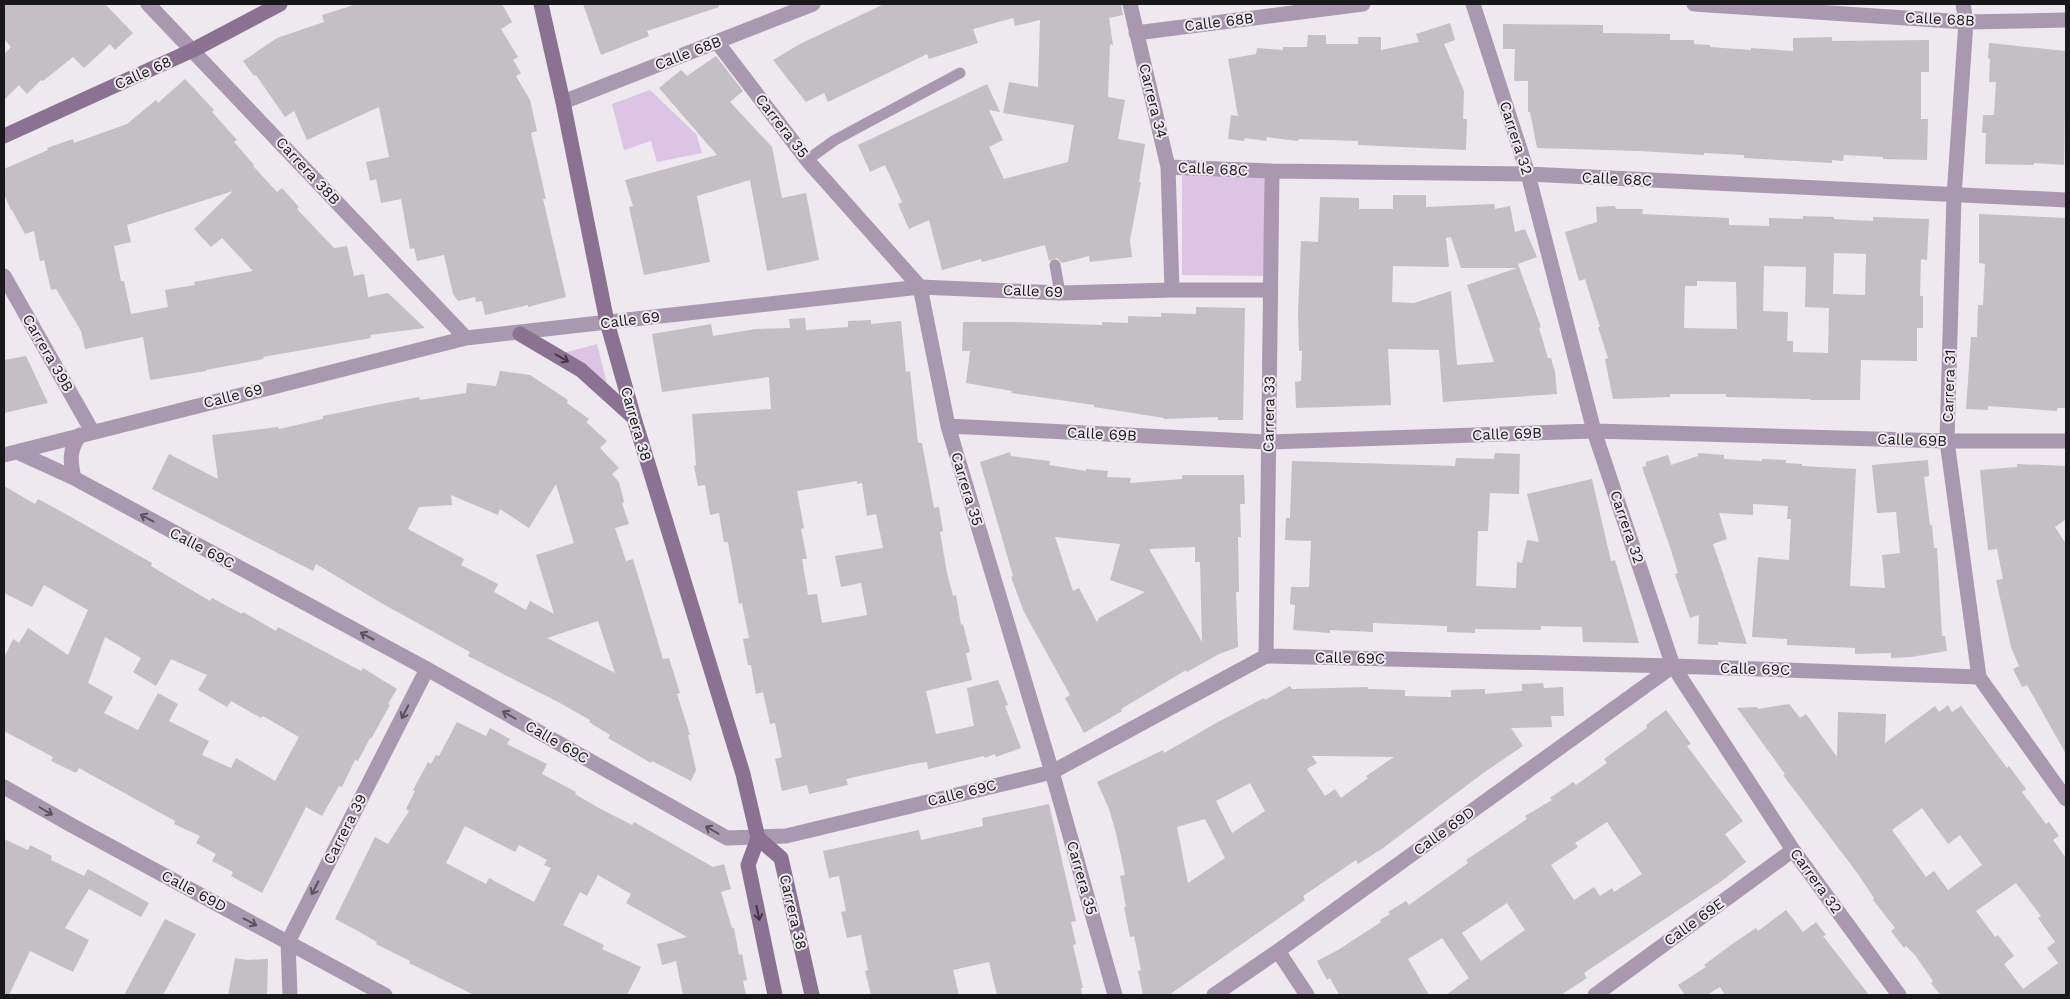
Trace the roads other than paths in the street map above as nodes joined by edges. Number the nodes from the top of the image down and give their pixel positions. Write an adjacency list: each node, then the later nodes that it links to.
1 (148, 4): 14 (street, Carrera 38B)
2 (280, 4): 14 (main road, Calle 68)
3 (541, 4): 16 (main road, Carrera 38)
4 (813, 4): 13 (street, Calle 68B)
5 (1130, 4): 12 (street, Carrera 34)
6 (1363, 4): 12 (street, Calle 68B)
7 (1473, 4): 21 (street, Carrera 32)
8 (1694, 4): 11 (street, Calle 68B)
9 (1963, 4): 11 (street, Carrera 31)
10 (2066, 20): 11 (street, Calle 68B)
11 (1966, 22): 22 (street, Carrera 31)
12 (1136, 33): 19 (street, Carrera 34)
13 (717, 42): 16 (street, Calle 68B); 18 (street, Carrera 35)
14 (193, 50): 17 (main road, Calle 68); 32 (street, Carrera 38B)
15 (960, 73): 18 (lane)
16 (563, 102): 30 (main road, Carrera 38)
17 (4, 136)
18 (807, 160): 26 (street, Carrera 35)
19 (1168, 167): 20 (street, Calle 68C); 27 (street, Carrera 34)
20 (1272, 171): 21 (street, Calle 68C); 28 (street, Carrera 33)
21 (1528, 174): 22 (street, Calle 68C); 35 (street, Carrera 32)
22 (1954, 196): 23 (street, Calle 68C); 39 (street, Carrera 31)
23 (2066, 200)
24 (1055, 264): 29 (lane)
25 (4, 276): 36 (street, Carrera 39B)
26 (920, 287): 29 (street, Calle 69); 30 (street, Calle 69); 34 (street, Carrera 35)
27 (1172, 290): 28 (street, Calle 69); 29 (street, Calle 69)
28 (1270, 290): 38 (street, Carrera 33)
29 (1060, 293)
30 (607, 322): 31 (street, Calle 69); 33 (main road, Carrera 38)
31 (520, 334): 32 (street, Calle 69); 33 (main road, one-way to 33)
32 (466, 338): 36 (street, Calle 69)
33 (634, 418): 49 (main road, Carrera 38)
34 (948, 426): 38 (street, Calle 69B); 46 (street, Carrera 35)
35 (1594, 431): 38 (street, Calle 69B); 39 (street, Calle 69B); 43 (street, Carrera 32)
36 (86, 433): 40 (street, Calle 69); 41 (street)
37 (2066, 441): 39 (street, Calle 69B)
38 (1268, 442): 42 (street, Carrera 33)
39 (1947, 442): 45 (street, Carrera 31)
40 (10, 453): 41 (street, Calle 69C)
41 (74, 478): 44 (street, Calle 69C, one-way to 41)
42 (1266, 656): 43 (street, Calle 69C); 46 (street, Calle 69C)
43 (1673, 666): 45 (street, Calle 69C); 50 (street, Carrera 32); 52 (street, Calle 69D)
44 (427, 668): 49 (street, Calle 69C, one-way to 44); 51 (street, Carrera 39, one-way to 51)
45 (1979, 677): 48 (street, Carrera 31)
46 (1052, 772): 49 (street, Calle 69C); 57 (street, Carrera 35)
47 (4, 787): 51 (street, Calle 69D, one-way to 51)
48 (2066, 799)
49 (758, 838): 55 (main road, one-way to 55); 56 (main road, Carrera 38)
50 (1793, 850): 60 (street, Calle 69E); 61 (street, Carrera 32)
51 (288, 942): 53 (street, Carrera 39); 54 (street, Calle 69D)
52 (1278, 951): 58 (street, Calle 69D); 59 (street)
53 (290, 995)
54 (385, 995)
55 (776, 995)
56 (812, 995)
57 (1115, 995)
58 (1214, 995)
59 (1307, 995)
60 (1595, 995)
61 (1900, 995)

